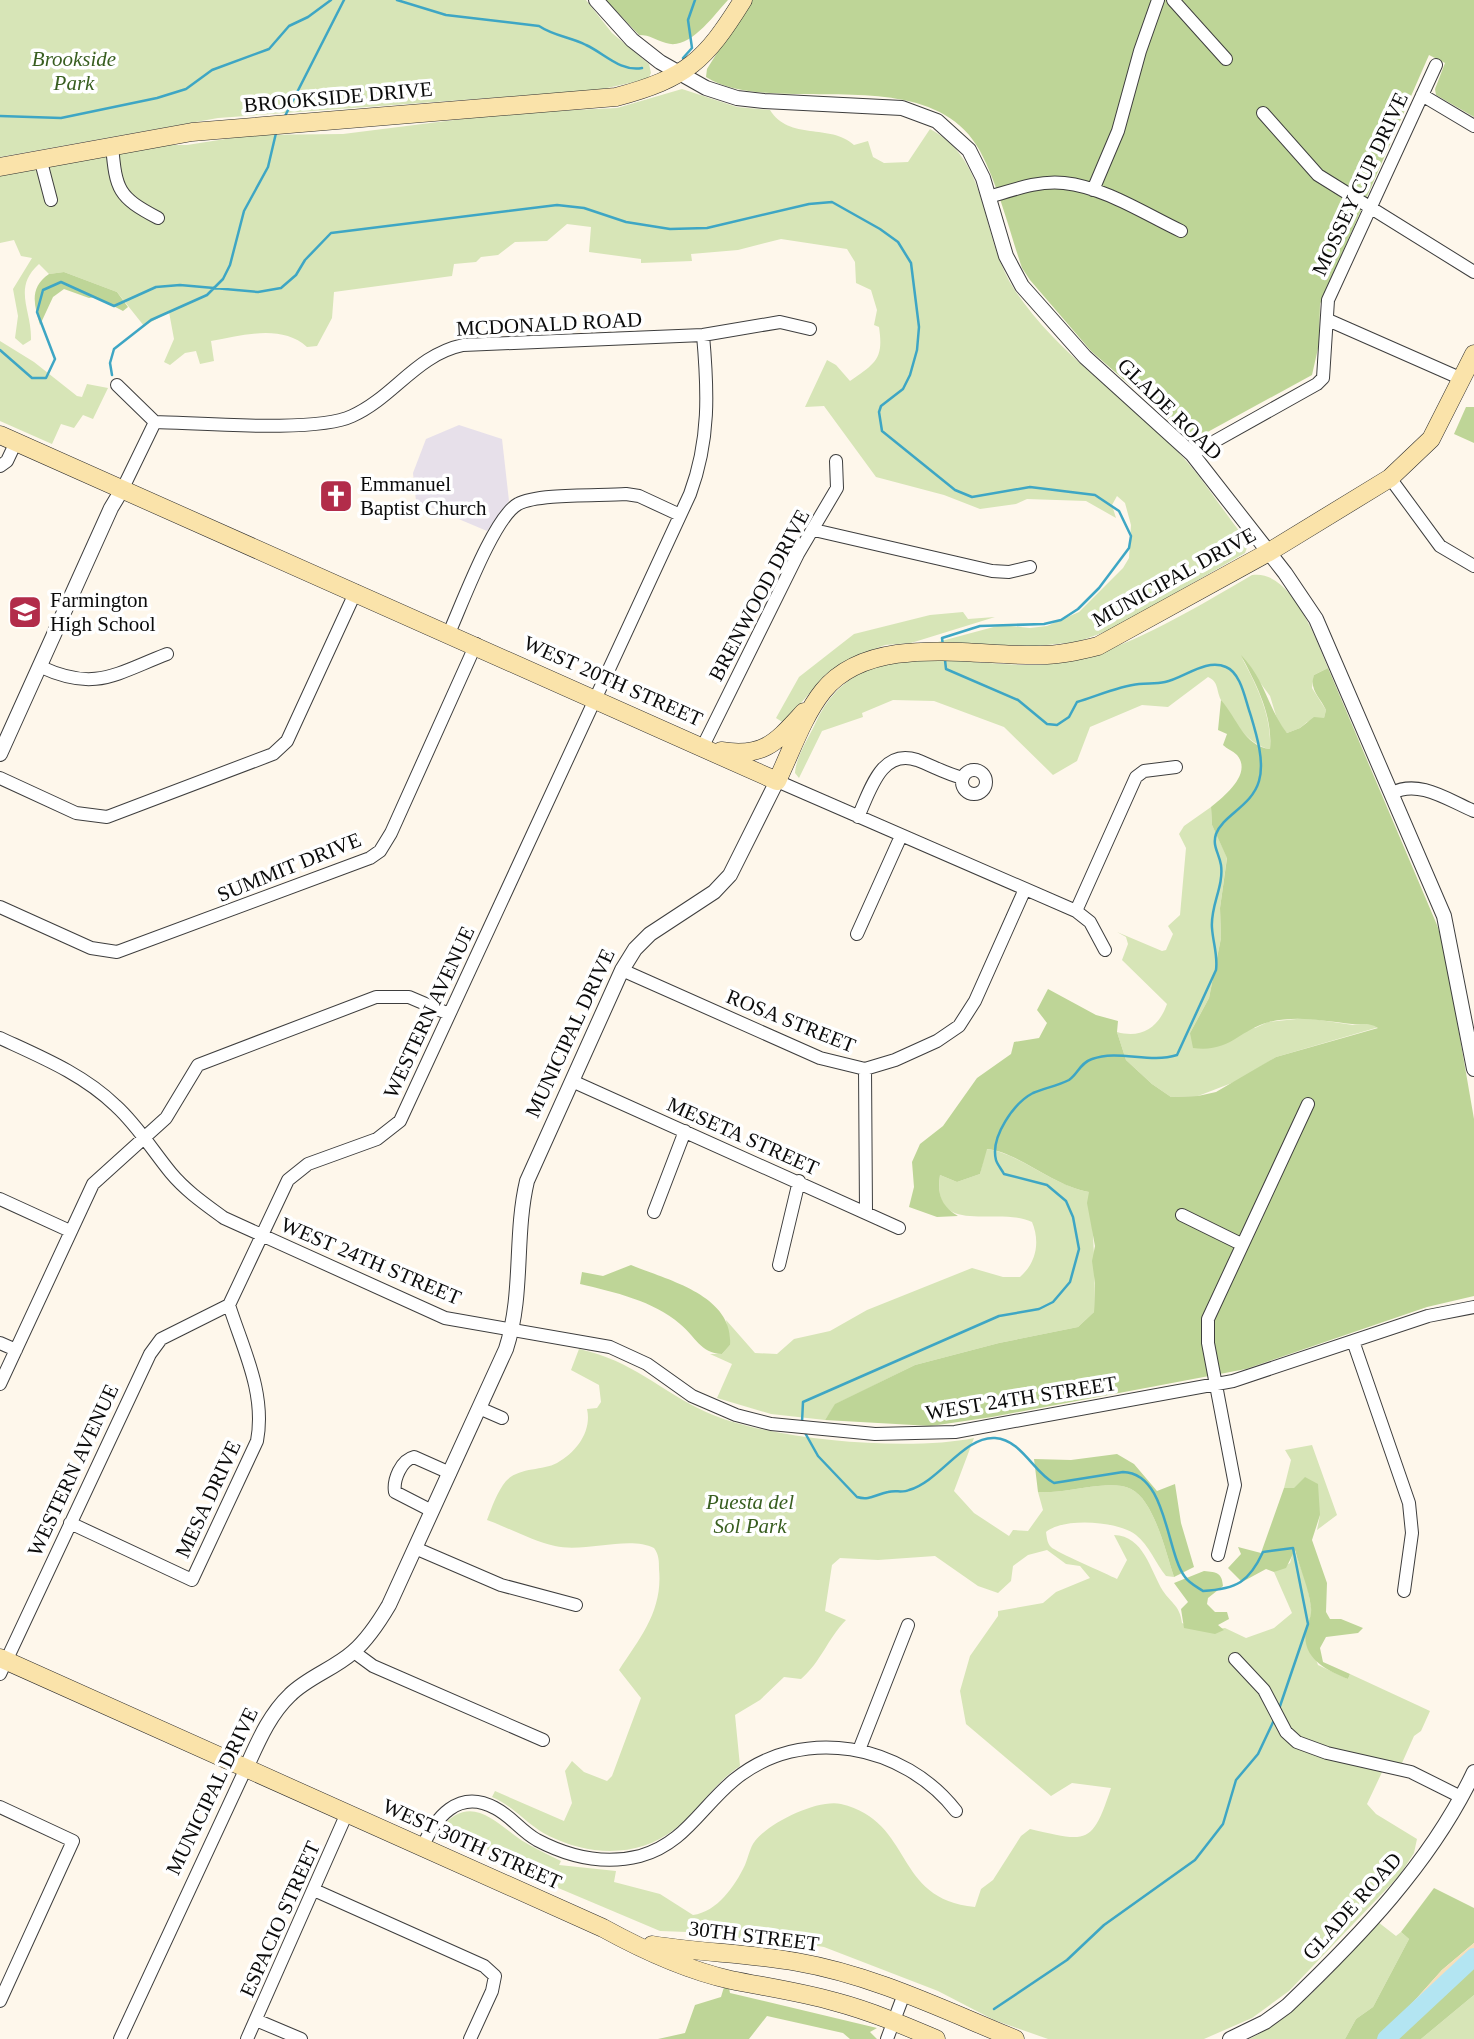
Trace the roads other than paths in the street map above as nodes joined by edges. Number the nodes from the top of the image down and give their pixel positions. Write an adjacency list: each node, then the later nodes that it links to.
1 (596, 0): 7 (street, GLADE ROAD)
2 (743, 0): 7 (main road, BROOKSIDE DRIVE)
3 (1158, 0): 14 (street)
4 (1173, 0): 5 (street)
5 (1226, 59)
6 (1436, 65): 8 (street, MOSSEY CUP DRIVE)
7 (679, 75): 11 (main road, BROOKSIDE DRIVE); 15 (street, GLADE ROAD)
8 (1422, 95): 10 (street); 17 (street, MOSSEY CUP DRIVE)
9 (1263, 113): 17 (street)
10 (1474, 126)
11 (112, 146): 12 (main road, BROOKSIDE DRIVE); 18 (street)
12 (40, 158): 13 (main road, BROOKSIDE DRIVE); 16 (street)
13 (0, 167)
14 (1093, 190): 15 (street); 19 (street)
15 (989, 197): 29 (street, GLADE ROAD)
16 (51, 200)
17 (1371, 209): 20 (street); 21 (street, MOSSEY CUP DRIVE)
18 (159, 218)
19 (1181, 231)
20 (1474, 272)
21 (1328, 320): 25 (street); 29 (street, MOSSEY CUP DRIVE)
22 (810, 329): 23 (street, MCDONALD ROAD)
23 (703, 335): 27 (street, MCDONALD ROAD); 34 (street, WESTERN AVENUE)
24 (1474, 354): 25 (main road, MUNICIPAL DRIVE)
25 (1462, 379): 32 (main road, MUNICIPAL DRIVE)
26 (117, 385): 27 (street)
27 (155, 422): 33 (street)
28 (8, 439): 31 (street); 33 (main road, WEST 20TH STREET)
29 (1192, 454): 36 (street, GLADE ROAD)
30 (836, 461): 35 (street, BRENWOOD DRIVE)
31 (0, 466)
32 (1390, 478): 36 (main road, MUNICIPAL DRIVE); 37 (street)
33 (123, 488): 39 (main road, WEST 20TH STREET); 43 (street)
34 (680, 515): 40 (street); 45 (street, WESTERN AVENUE)
35 (814, 530): 38 (street); 46 (street, BRENWOOD DRIVE)
36 (1269, 552): 44 (main road, MUNICIPAL DRIVE); 52 (street, GLADE ROAD)
37 (1474, 566)
38 (1030, 567)
39 (356, 592): 40 (main road, WEST 20TH STREET); 49 (street)
40 (449, 633): 41 (main road, WEST 20TH STREET)
41 (476, 645): 45 (main road, WEST 20TH STREET); 57 (street, SUMMIT DRIVE)
42 (167, 654): 43 (street)
43 (41, 667): 47 (street)
44 (822, 691): 46 (main road); 51 (main road, MUNICIPAL DRIVE)
45 (594, 697): 46 (main road, WEST 20TH STREET); 62 (street, WESTERN AVENUE)
46 (707, 748): 51 (main road, WEST 20TH STREET)
47 (0, 754)
48 (1175, 767): 58 (street)
49 (0, 778)
50 (963, 778): 54 (street)
51 (777, 781): 54 (street, WEST 20TH STREET); 61 (street, MUNICIPAL DRIVE)
52 (1392, 793): 53 (street); 65 (street, GLADE ROAD)
53 (1474, 811)
54 (858, 817): 55 (street, WEST 20TH STREET)
55 (901, 836): 56 (street, WEST 20TH STREET); 59 (street)
56 (1025, 889): 58 (street, WEST 20TH STREET); 64 (street, ROSA STREET)
57 (0, 907)
58 (1080, 914): 60 (street)
59 (857, 934)
60 (1105, 950)
61 (622, 970): 64 (street, ROSA STREET); 66 (street, MUNICIPAL DRIVE)
62 (449, 1014): 69 (street); 77 (street, WESTERN AVENUE)
63 (0, 1038): 69 (street, WEST 24TH STREET)
64 (865, 1069): 73 (street)
65 (1474, 1069)
66 (572, 1081): 68 (street, MESETA STREET); 82 (street, MUNICIPAL DRIVE)
67 (1308, 1104): 78 (street)
68 (685, 1132): 70 (street, MESETA STREET); 72 (street)
69 (143, 1138): 76 (street); 77 (street, WEST 24TH STREET)
70 (799, 1181): 73 (street, MESETA STREET); 79 (street)
71 (0, 1199): 76 (street)
72 (654, 1212)
73 (866, 1212): 75 (street, MESETA STREET)
74 (1182, 1215): 78 (street)
75 (899, 1228)
76 (70, 1231): 85 (street)
77 (260, 1235): 80 (street, WESTERN AVENUE); 82 (street, WEST 24TH STREET)
78 (1241, 1244): 87 (street)
79 (779, 1265)
80 (229, 1305): 92 (street, WESTERN AVENUE); 92 (street, MESA DRIVE)
81 (1474, 1307): 83 (street, WEST 24TH STREET)
82 (513, 1329): 87 (street, WEST 24TH STREET); 88 (street, MUNICIPAL DRIVE)
83 (1353, 1341): 87 (street, WEST 24TH STREET); 95 (street)
84 (0, 1343): 85 (street)
85 (16, 1350): 86 (street)
86 (0, 1384)
87 (1217, 1385): 94 (street)
88 (479, 1408): 89 (street); 90 (street, MUNICIPAL DRIVE)
89 (502, 1418)
90 (450, 1473): 91 (street, MUNICIPAL DRIVE); 91 (street)
91 (432, 1511): 93 (street, MUNICIPAL DRIVE)
92 (70, 1523): 100 (street, WESTERN AVENUE)
93 (415, 1548): 96 (street); 98 (street, MUNICIPAL DRIVE)
94 (1218, 1555)
95 (1404, 1591)
96 (576, 1605)
97 (908, 1625): 102 (street)
98 (354, 1652): 101 (street); 103 (street, MUNICIPAL DRIVE)
99 (1235, 1659): 105 (street)
100 (2, 1664): 103 (main road, WEST 30TH STREET)
101 (543, 1740)
102 (859, 1750): 107 (street); 109 (street)
103 (246, 1768): 108 (main road, WEST 30TH STREET); 116 (street, MUNICIPAL DRIVE)
104 (1474, 1772): 105 (street, GLADE ROAD)
105 (1461, 1797): 123 (street, GLADE ROAD)
106 (0, 1807): 113 (street)
107 (956, 1811)
108 (347, 1813): 109 (main road, WEST 30TH STREET); 110 (street, ESPACIO STREET)
109 (422, 1848): 111 (main road, WEST 30TH STREET)
110 (314, 1889): 114 (street, ESPACIO STREET); 119 (street)
111 (603, 1928): 112 (main road, 30TH STREET); 115 (main road, WEST 30TH STREET)
112 (904, 1994): 115 (street); 122 (main road, 30TH STREET)
113 (0, 2001)
114 (256, 2020): 117 (street, ESPACIO STREET); 118 (street)
115 (893, 2021): 120 (street); 121 (main road, WEST 30TH STREET)
116 (120, 2039)
117 (247, 2039)
118 (301, 2039)
119 (470, 2039)
120 (887, 2039)
121 (936, 2039)
122 (1015, 2039)
123 (1230, 2039)

